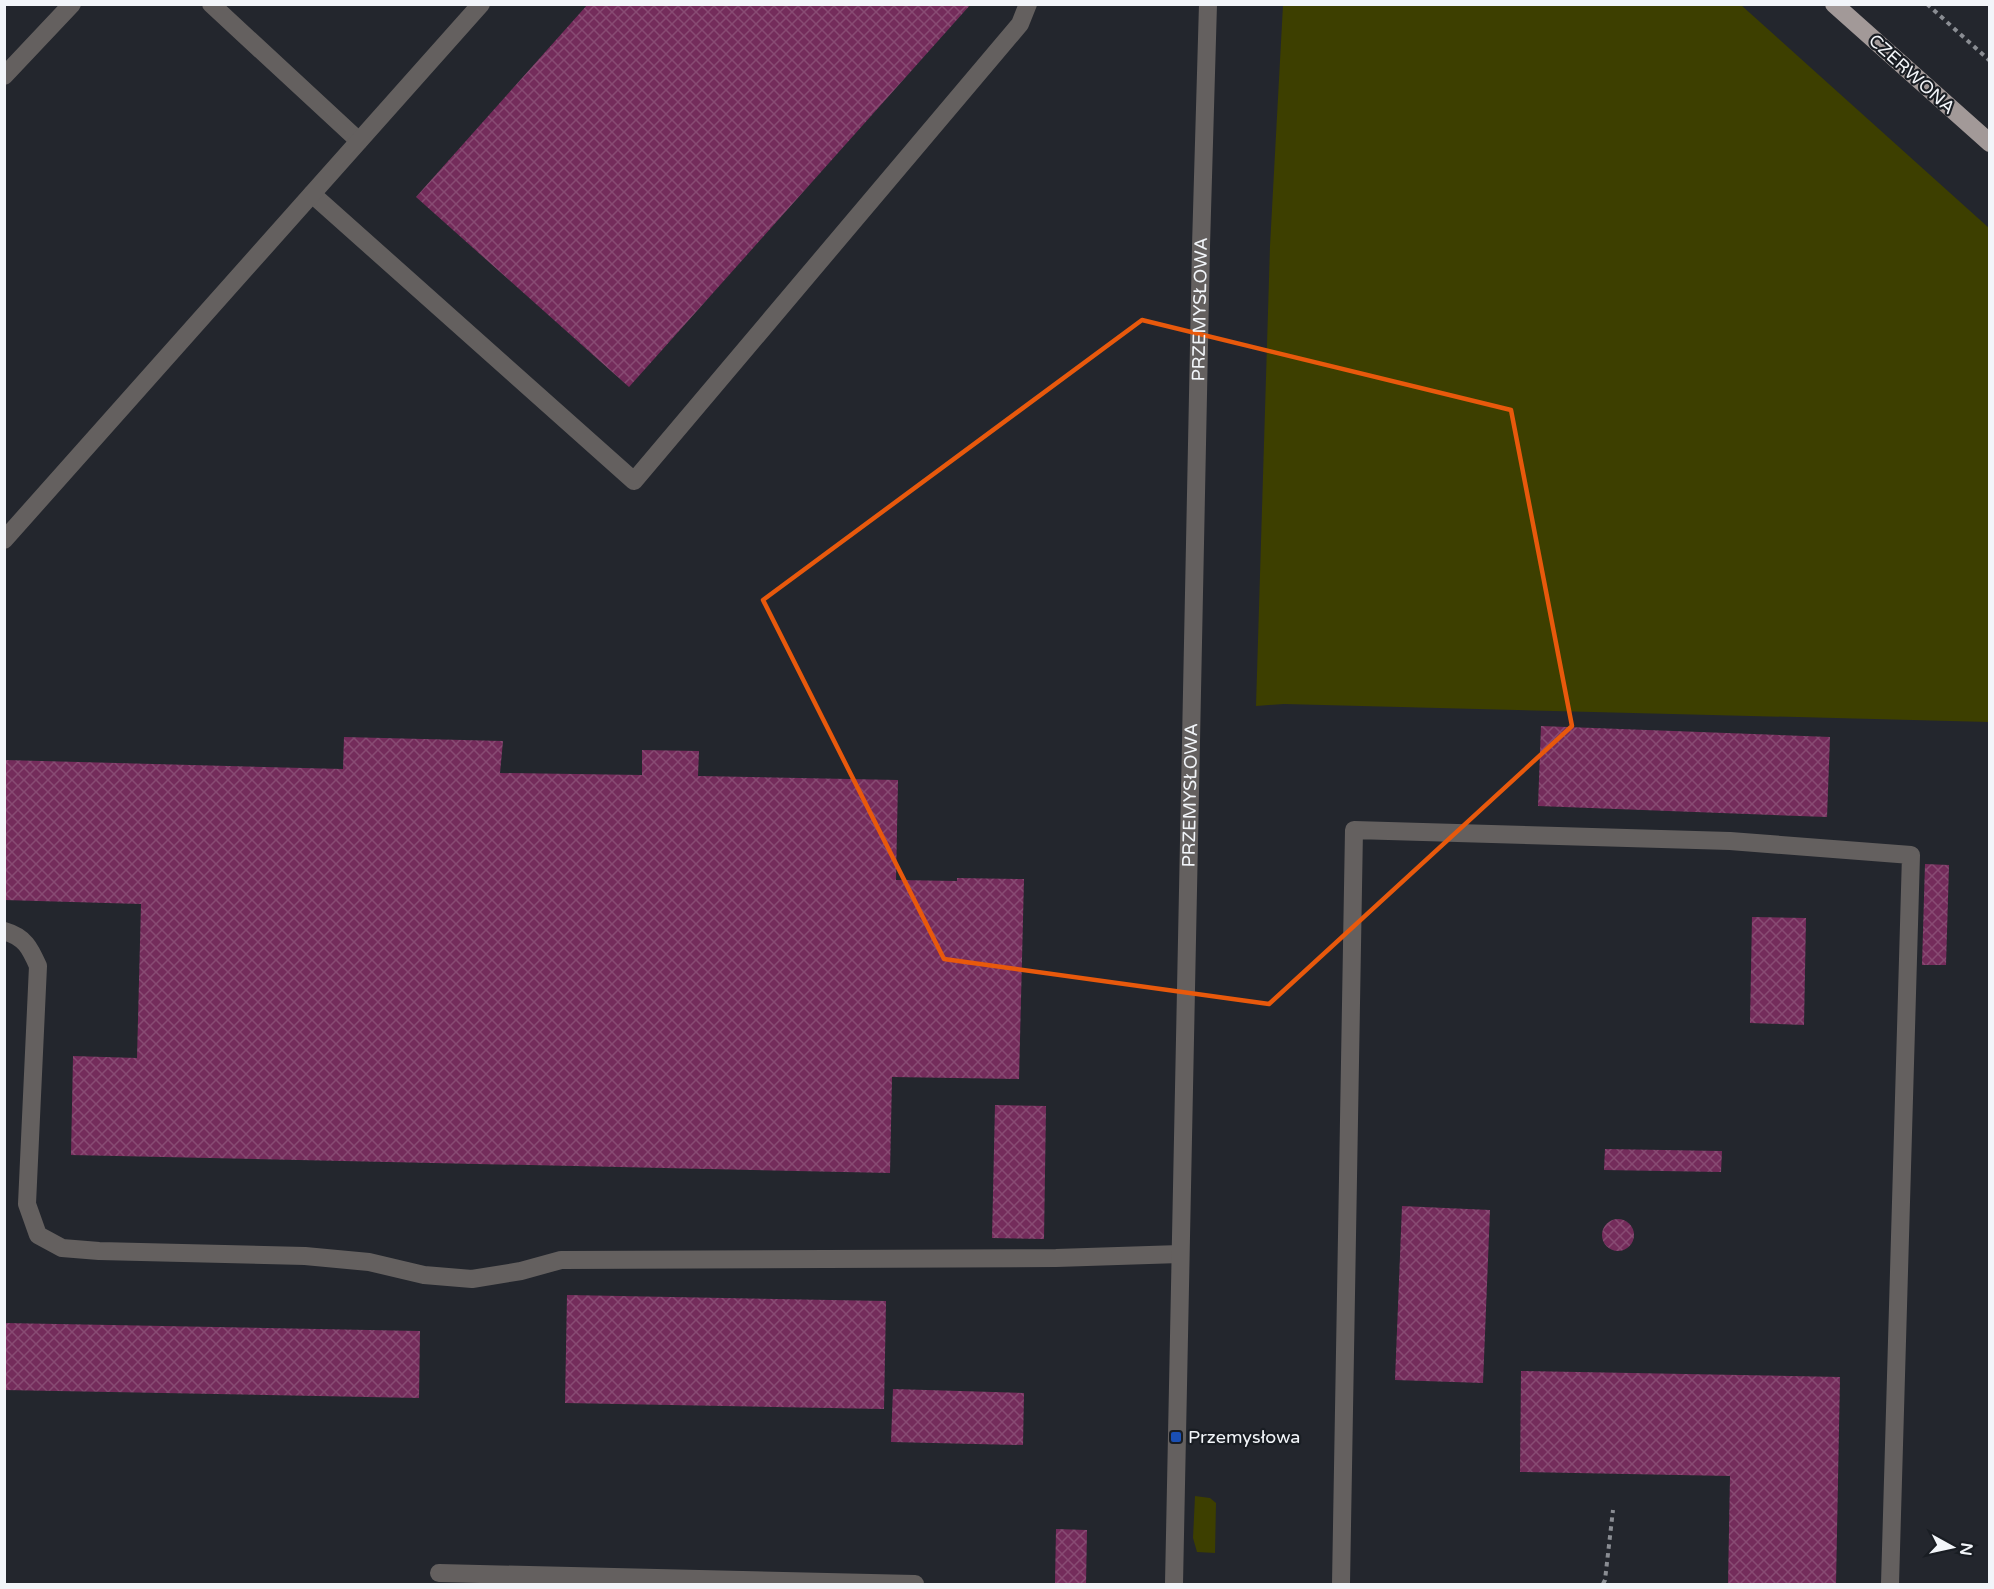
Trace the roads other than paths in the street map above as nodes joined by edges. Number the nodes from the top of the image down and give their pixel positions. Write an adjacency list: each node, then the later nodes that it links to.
1 (72, 4): 7 (street)
2 (211, 4): 8 (street)
3 (481, 4): 8 (street)
4 (1028, 4): 10 (street)
5 (1208, 4): 13 (street, PRZEMYSŁOWA)
6 (1834, 4): 9 (main road, CZERWONA)
7 (4, 76)
8 (359, 141): 10 (street)
9 (1989, 143)
10 (312, 194): 11 (street)
11 (4, 540)
12 (4, 931): 13 (street)
13 (1180, 1254): 16 (street, PRZEMYSŁOWA)
14 (439, 1574): 15 (street)
15 (915, 1584)
16 (1174, 1584)
17 (1341, 1584): 18 (street)
18 (1890, 1584)

